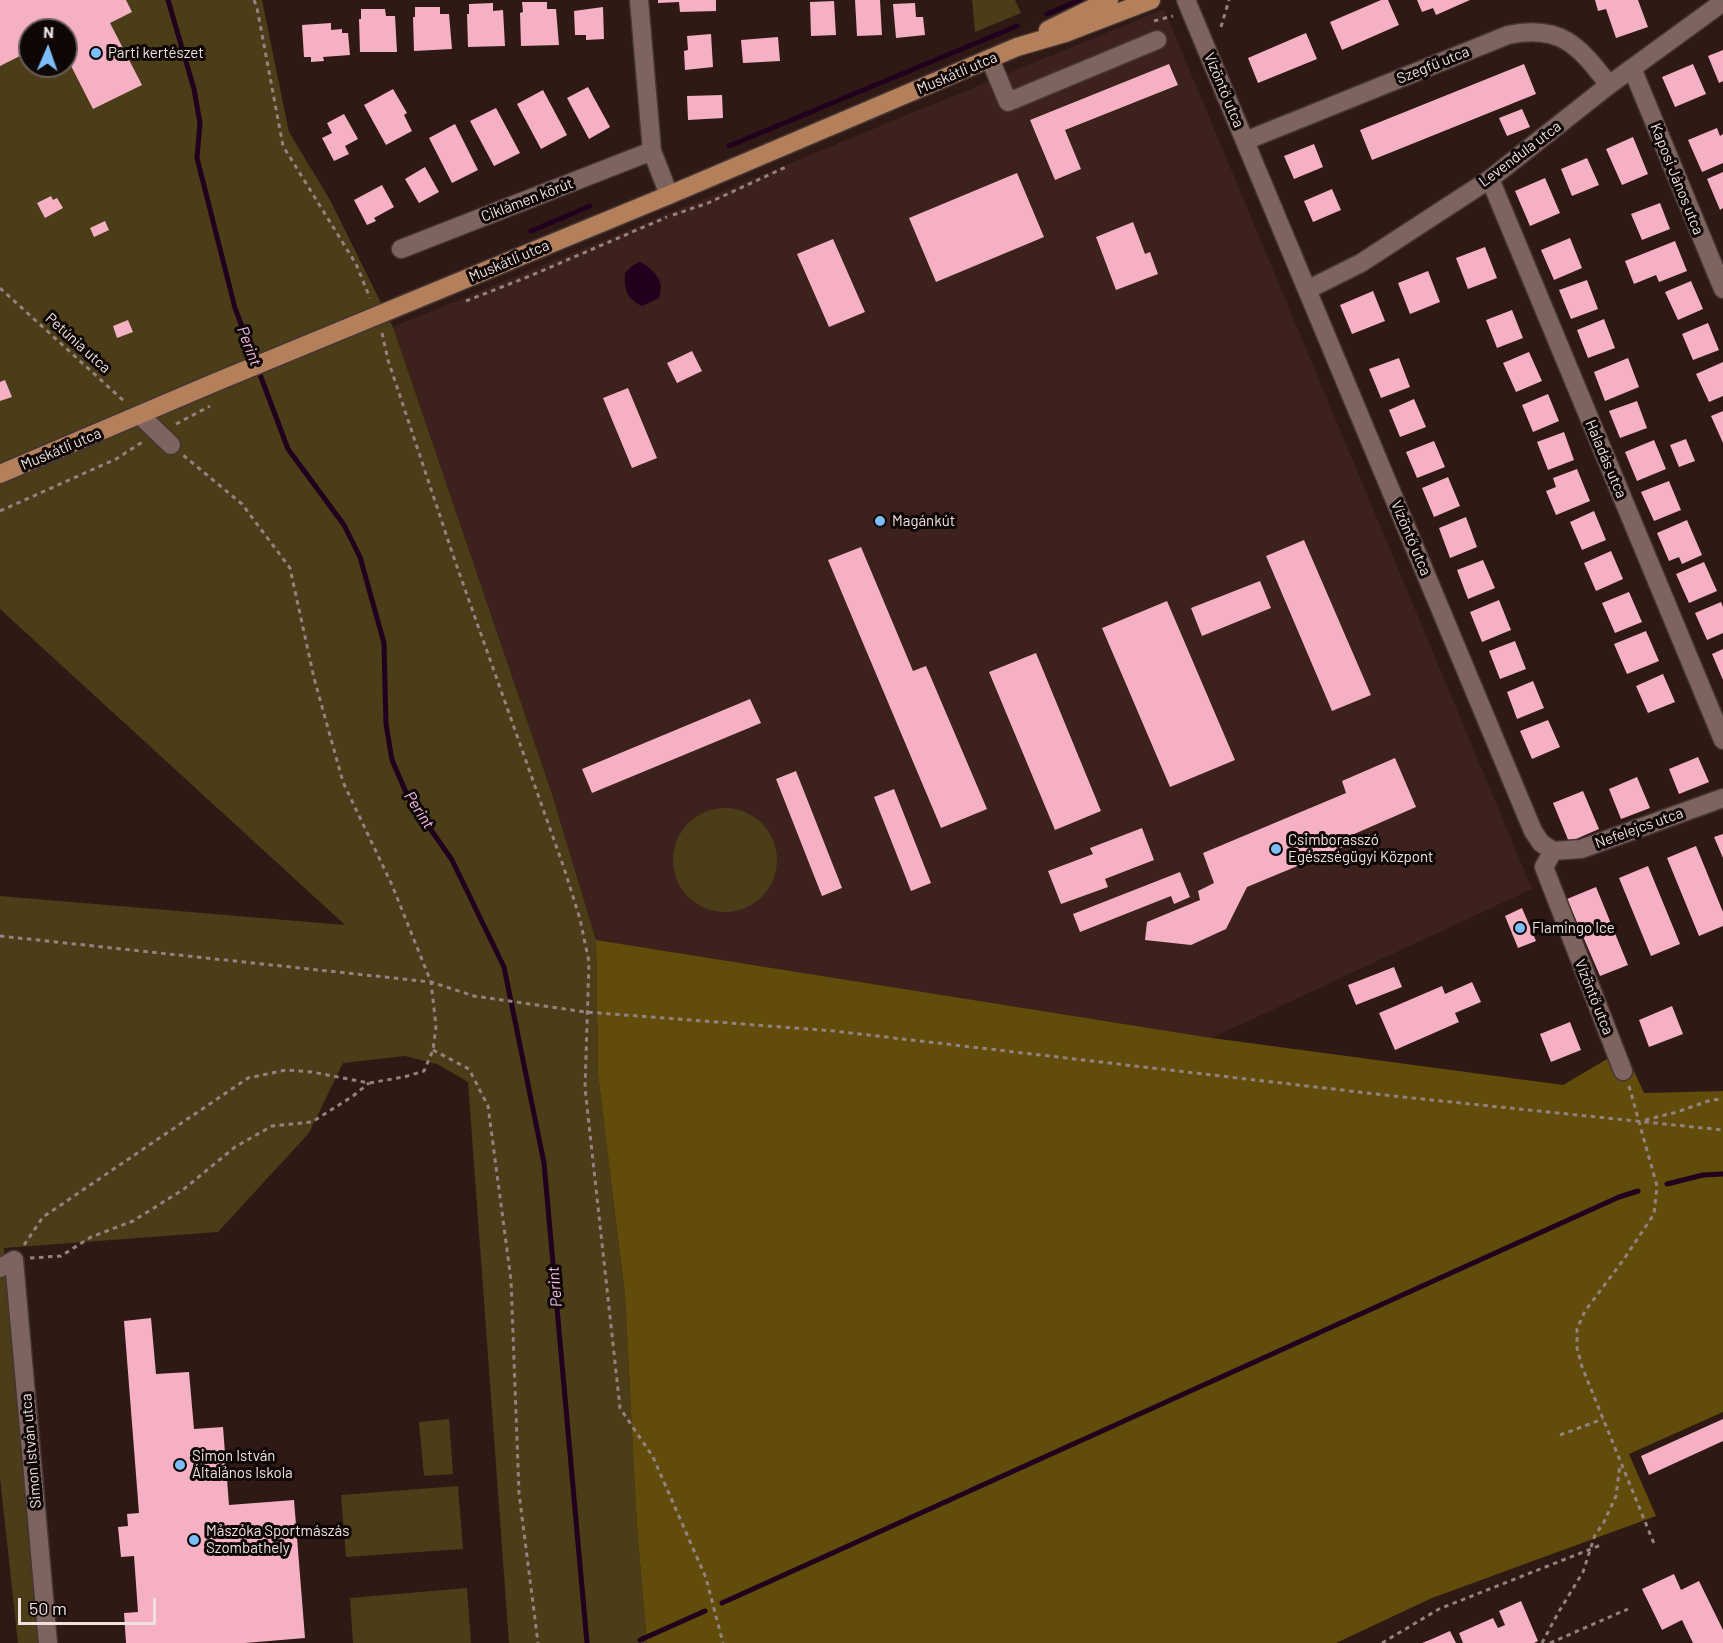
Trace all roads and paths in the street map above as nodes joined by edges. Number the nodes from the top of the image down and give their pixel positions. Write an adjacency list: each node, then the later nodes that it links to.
1 (254, 0): 22 (path)
2 (639, 0): 15 (street)
3 (1109, 0): 10 (main road, Muskátli utca)
4 (1151, 0): 10 (main road, Muskátli utca)
5 (1186, 0): 14 (street, Vízöntő utca)
6 (1229, 0): 8 (path)
7 (1723, 2): 12 (street, Levendula utca)
8 (1221, 27)
9 (1157, 40): 11 (street)
10 (1017, 47): 11 (main road, Muskátli utca)
11 (990, 59): 17 (main road, Muskátli utca)
12 (1632, 68): 13 (street, Levendula utca); 20 (street, Kaposi János utca)
13 (1609, 85): 14 (street, Szegfű utca); 16 (street, Levendula utca)
14 (1245, 141): 21 (street, Vízöntő utca)
15 (652, 151): 17 (street); 18 (street, Ciklámen körút)
16 (1490, 179): 21 (street, Levendula utca); 28 (street, Haladás utca)
17 (669, 195): 22 (main road, Muskátli utca)
18 (401, 249)
19 (0, 288): 24 (path, Petúnia utca)
20 (1723, 289)
21 (1307, 290): 30 (street, Vízöntő utca)
22 (378, 315): 24 (main road, Muskátli utca); 33 (path)
23 (214, 404): 25 (path)
24 (140, 416): 25 (street); 26 (main road, Muskátli utca)
25 (164, 440): 27 (path); 32 (path)
26 (0, 474)
27 (0, 511)
28 (1723, 740)
29 (1723, 798): 30 (street, Nefelejcs utca)
30 (1553, 851): 35 (street, Vízöntő utca)
31 (0, 936): 32 (path)
32 (431, 982): 33 (path); 34 (path)
33 (586, 1011): 38 (path); 50 (path)
34 (433, 1050): 36 (path); 49 (path)
35 (1623, 1071): 38 (path)
36 (369, 1083): 40 (path); 40 (path)
37 (1723, 1099): 38 (path)
38 (1640, 1121): 39 (path); 41 (path)
39 (1723, 1130)
40 (7, 1264): 48 (street, Simon István utca)
41 (1603, 1419): 42 (path); 43 (path)
42 (1560, 1436)
43 (1620, 1462): 45 (path); 46 (path)
44 (1601, 1545): 46 (path)
45 (1655, 1546)
46 (1591, 1549): 51 (path); 52 (path)
47 (1628, 1609): 53 (path)
48 (48, 1643)
49 (538, 1643)
50 (723, 1643)
51 (1382, 1643)
52 (1542, 1643)
53 (1550, 1643)

